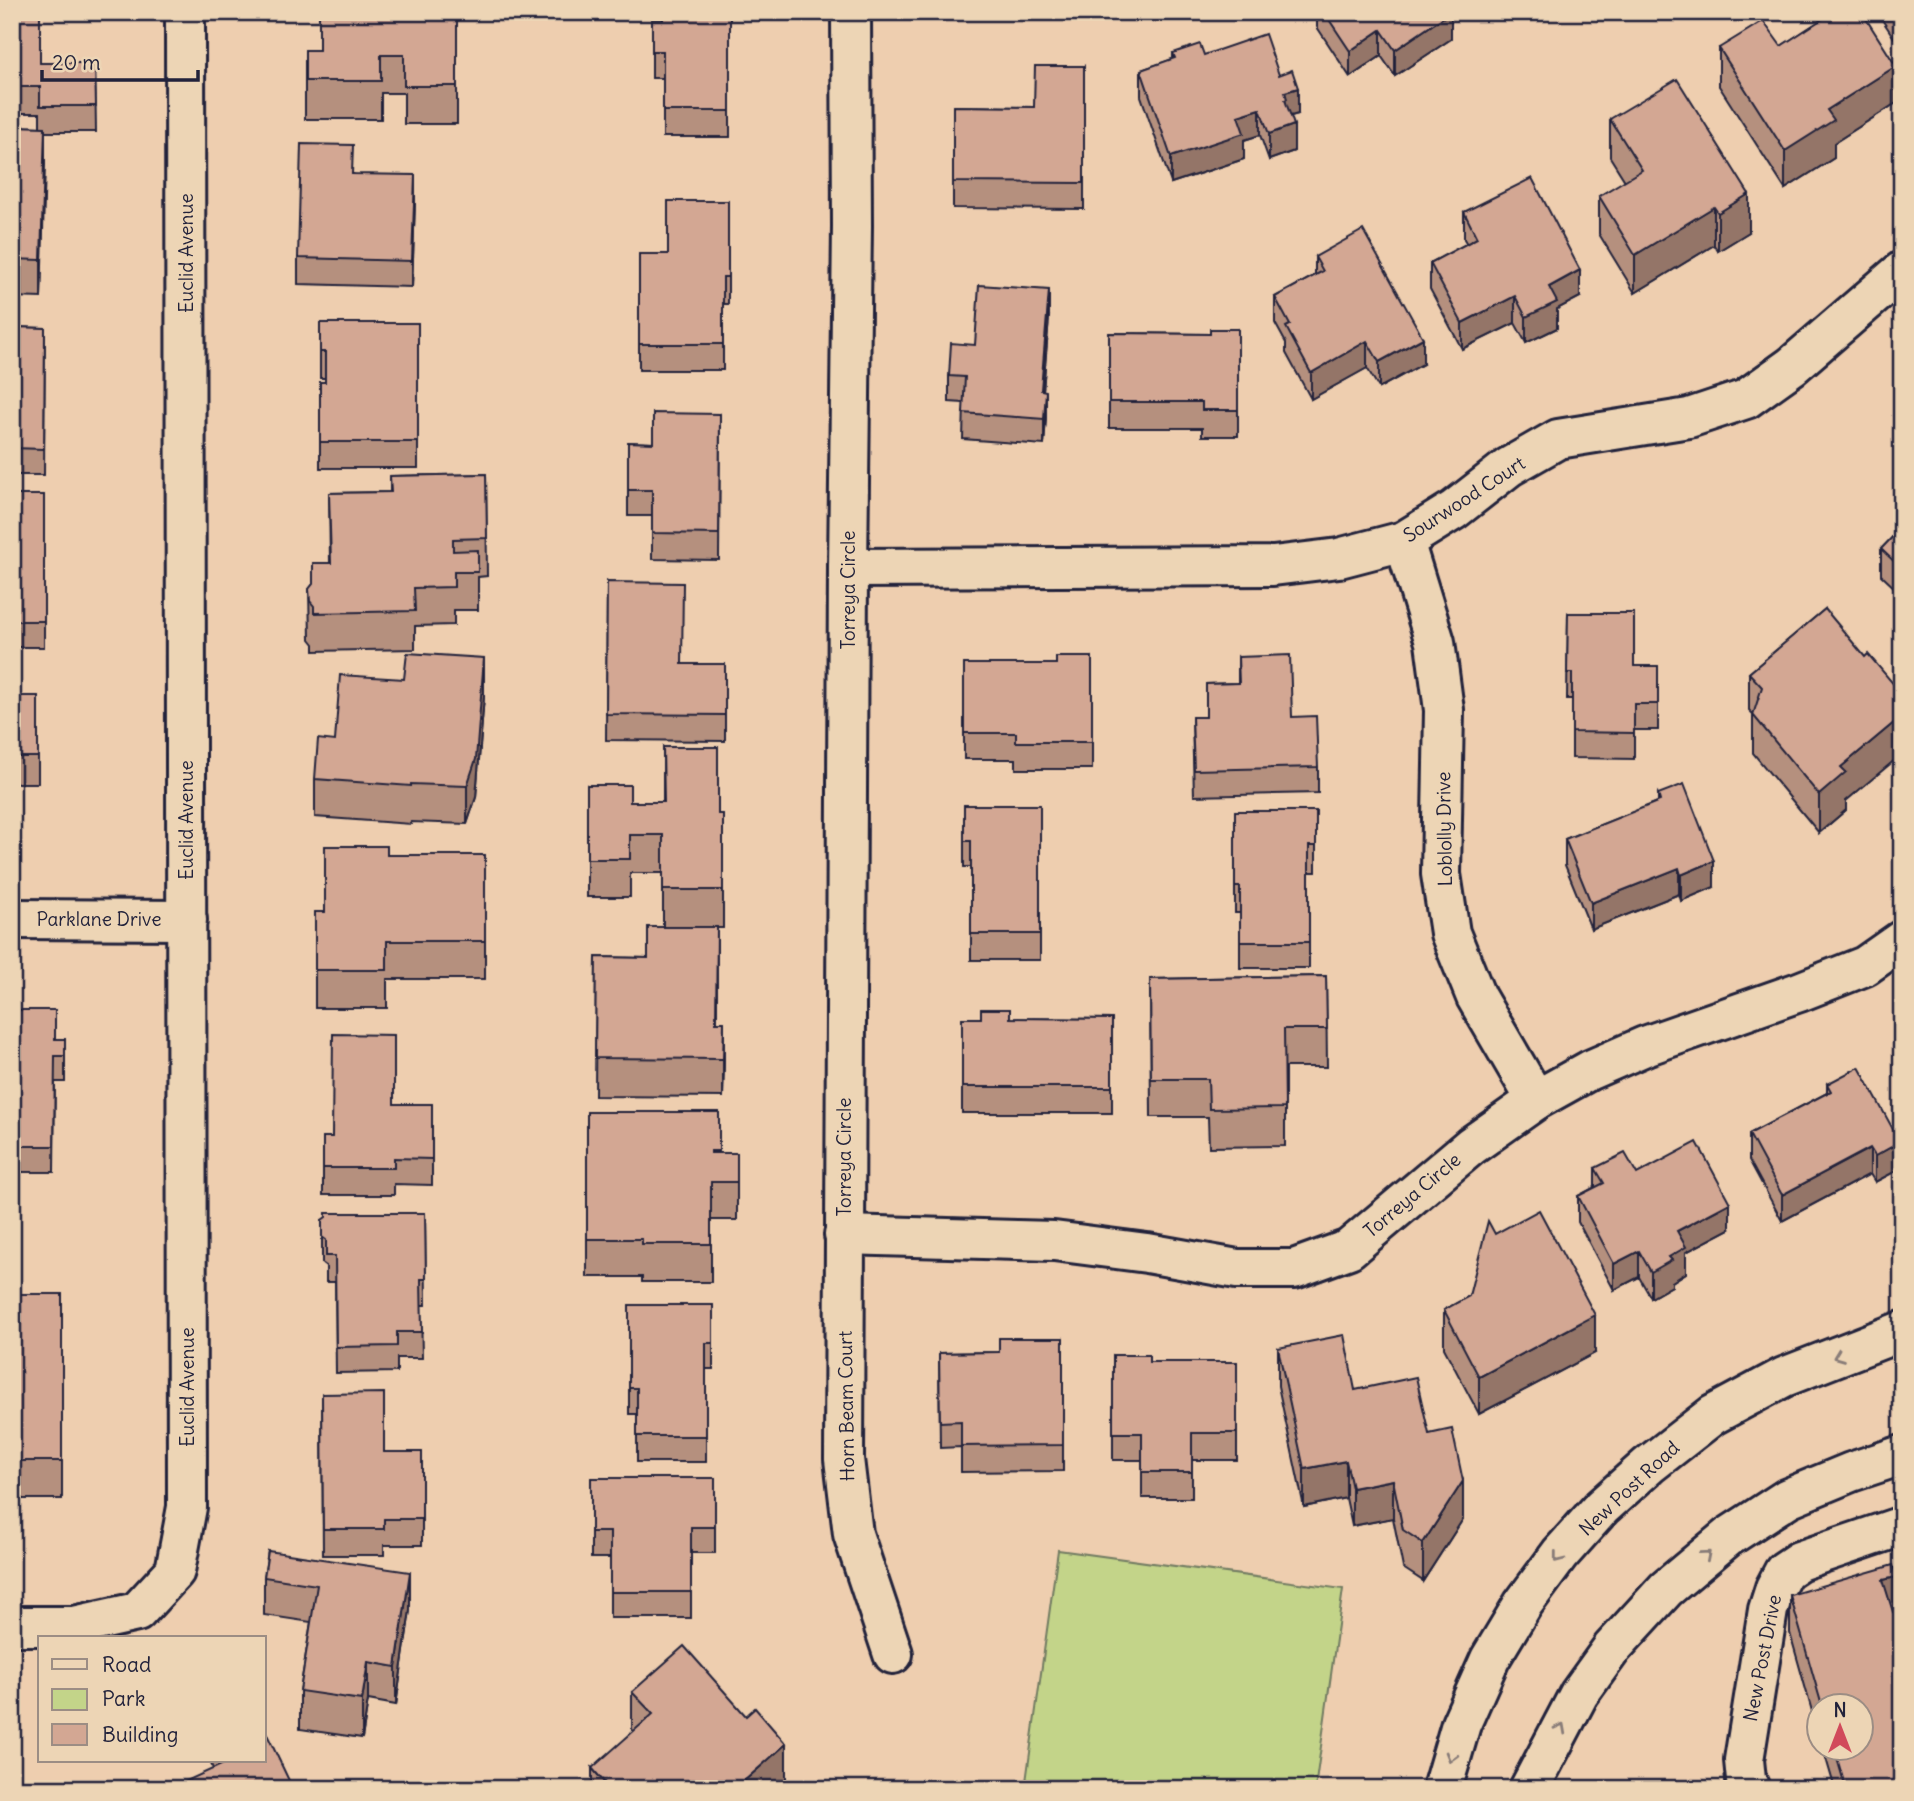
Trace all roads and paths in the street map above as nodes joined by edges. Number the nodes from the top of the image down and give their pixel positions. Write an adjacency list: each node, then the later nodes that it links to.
1 (185, 12): 7 (street, Euclid Avenue)
2 (851, 12): 5 (street, Torreya Circle)
3 (1902, 271): 4 (street, Sourwood Court)
4 (1404, 541): 5 (street, Sourwood Court); 9 (street, Loblolly Drive)
5 (848, 568): 10 (street, Torreya Circle)
6 (12, 919): 7 (street, Parklane Drive)
7 (187, 920): 14 (street, Euclid Avenue)
8 (1902, 940): 9 (street, Torreya Circle)
9 (1536, 1100): 10 (street, Torreya Circle)
10 (844, 1235): 15 (street, Horn Beam Court)
11 (1902, 1331): 16 (street, New Post Road, one-way to 16)
12 (1902, 1455): 17 (street, one-way to 12)
13 (1902, 1526): 18 (street, New Post Drive)
14 (12, 1626)
15 (893, 1654)
16 (1442, 1789)
17 (1530, 1789)
18 (1750, 1789)

